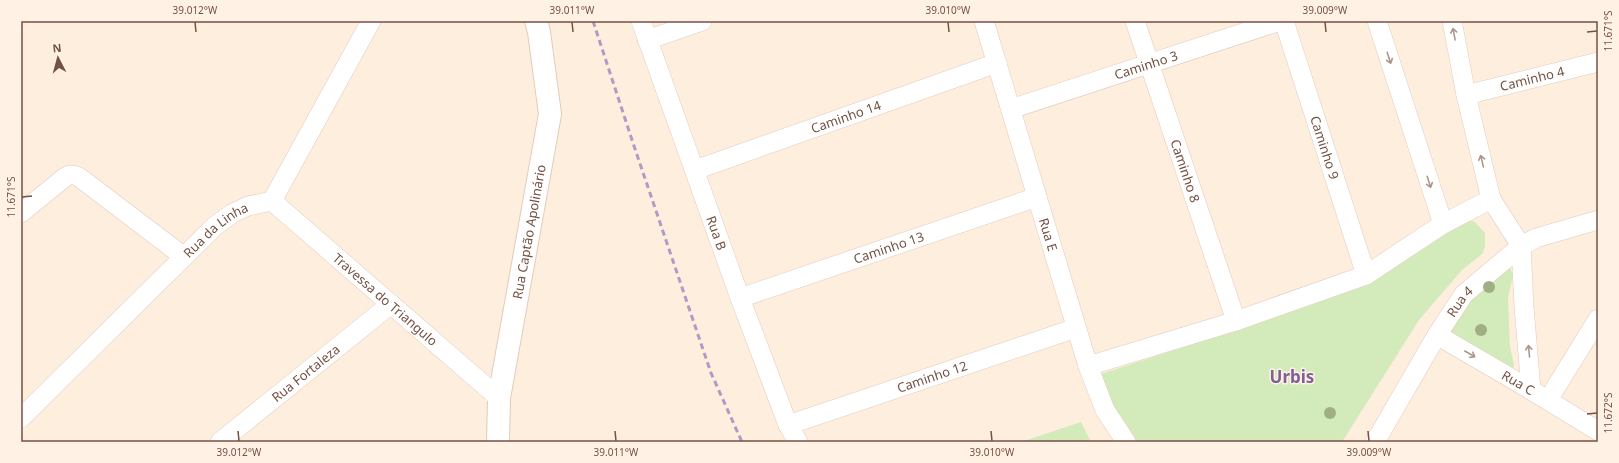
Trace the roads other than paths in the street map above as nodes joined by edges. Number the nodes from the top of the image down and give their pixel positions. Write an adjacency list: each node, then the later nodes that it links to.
1 (371, 21): 20 (street)
2 (536, 21): 35 (street, Rua Captão Apolinário)
3 (641, 21): 11 (street, Rua B)
4 (702, 21): 11 (street)
5 (984, 21): 13 (street, Rua E)
6 (1135, 21): 14 (street, Caminho 8)
7 (1280, 21): 14 (street, Caminho 3)
8 (1284, 21): 26 (street, Caminho 9)
9 (1377, 21): 23 (street, one-way to 23)
10 (1452, 21): 15 (street, one-way to 10)
11 (647, 40): 17 (street, Rua B)
12 (1598, 62): 15 (street, Caminho 4)
13 (997, 63): 16 (street, Rua E); 17 (street, Caminho 14)
14 (1149, 64): 16 (street, Caminho 3); 30 (street, Caminho 8)
15 (1466, 95): 19 (street, one-way to 15)
16 (1011, 109): 18 (street, Rua E)
17 (695, 170): 27 (street, Rua B)
18 (1037, 196): 27 (street, Caminho 13); 31 (street, Rua E)
19 (1491, 199): 23 (street); 24 (street)
20 (272, 201): 25 (street, Rua da Linha); 28 (street, Travessa do Triangulo)
21 (21, 213): 25 (street)
22 (1598, 220): 24 (street, Rua 4)
23 (1443, 224): 26 (street)
24 (1520, 246): 32 (street, Rua 4); 34 (street, one-way to 24)
25 (183, 256): 37 (street, Rua da Linha)
26 (1366, 275): 30 (street)
27 (740, 298): 38 (street, Rua B)
28 (391, 304): 35 (street, Travessa do Triangulo); 40 (street, Rua Fortaleza)
29 (1598, 320): 36 (street)
30 (1236, 321): 33 (street)
31 (1076, 328): 33 (street, Rua E); 38 (street, Caminho 12)
32 (1437, 334): 34 (street, Rua C, one-way to 34); 44 (street, Rua 4)
33 (1088, 366): 43 (street, Rua E)
34 (1531, 390): 36 (street, Rua C)
35 (498, 398): 41 (street, Rua Captão Apolinário)
36 (1548, 400): 39 (street, Rua C)
37 (21, 418)
38 (788, 425): 42 (street, Rua B)
39 (1598, 431)
40 (220, 442)
41 (498, 442)
42 (798, 442)
43 (1126, 442)
44 (1376, 442)

